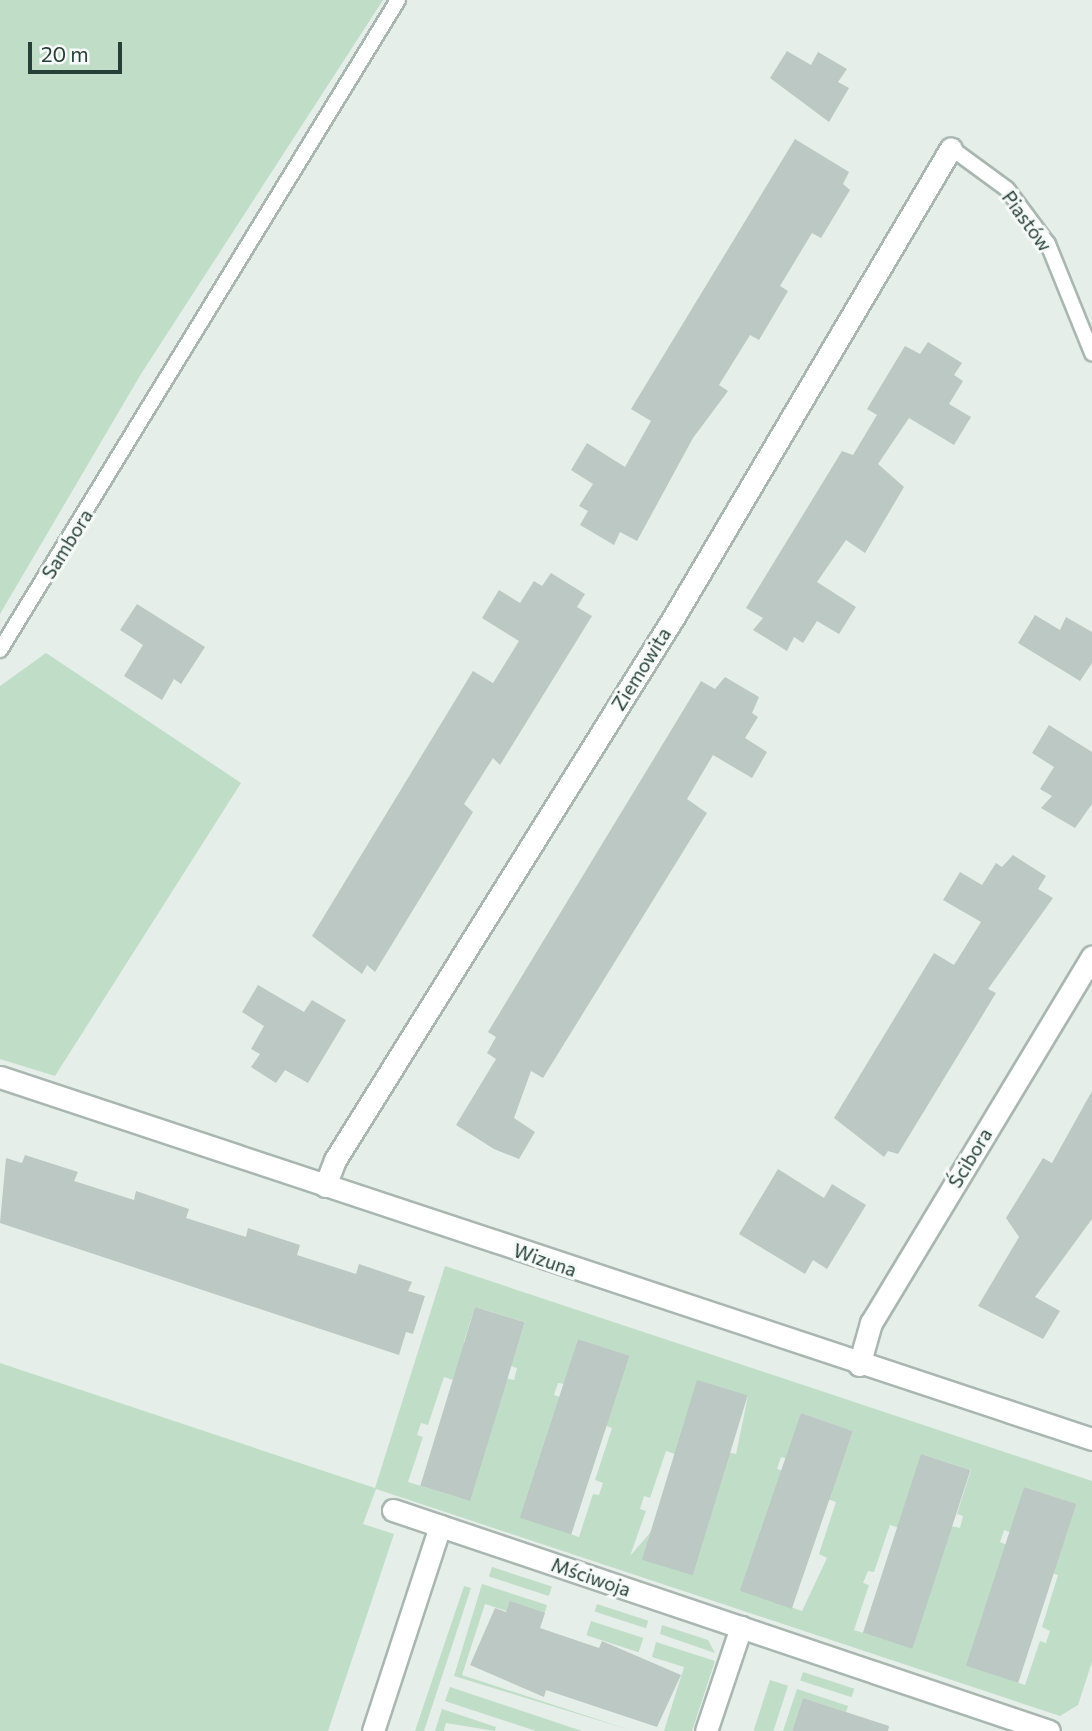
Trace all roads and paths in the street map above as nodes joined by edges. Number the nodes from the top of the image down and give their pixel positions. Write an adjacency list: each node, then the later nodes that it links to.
1 (398, 0): 4 (lane, Sambora)
2 (951, 148): 3 (lane, Piastów); 7 (street, Ziemowita)
3 (1092, 353)
4 (0, 650)
5 (1092, 956): 8 (street, Ścibora)
6 (0, 1077): 7 (street, Wizuna)
7 (325, 1186): 8 (street, Wizuna)
8 (859, 1365): 9 (street, Wizuna)
9 (1092, 1438)
10 (393, 1510): 11 (street, Mściwoja)
11 (440, 1526): 12 (street, Mściwoja); 14 (street)
12 (741, 1627): 13 (street, Mściwoja); 15 (street)
13 (1040, 1729)
14 (373, 1731)
15 (706, 1731)

